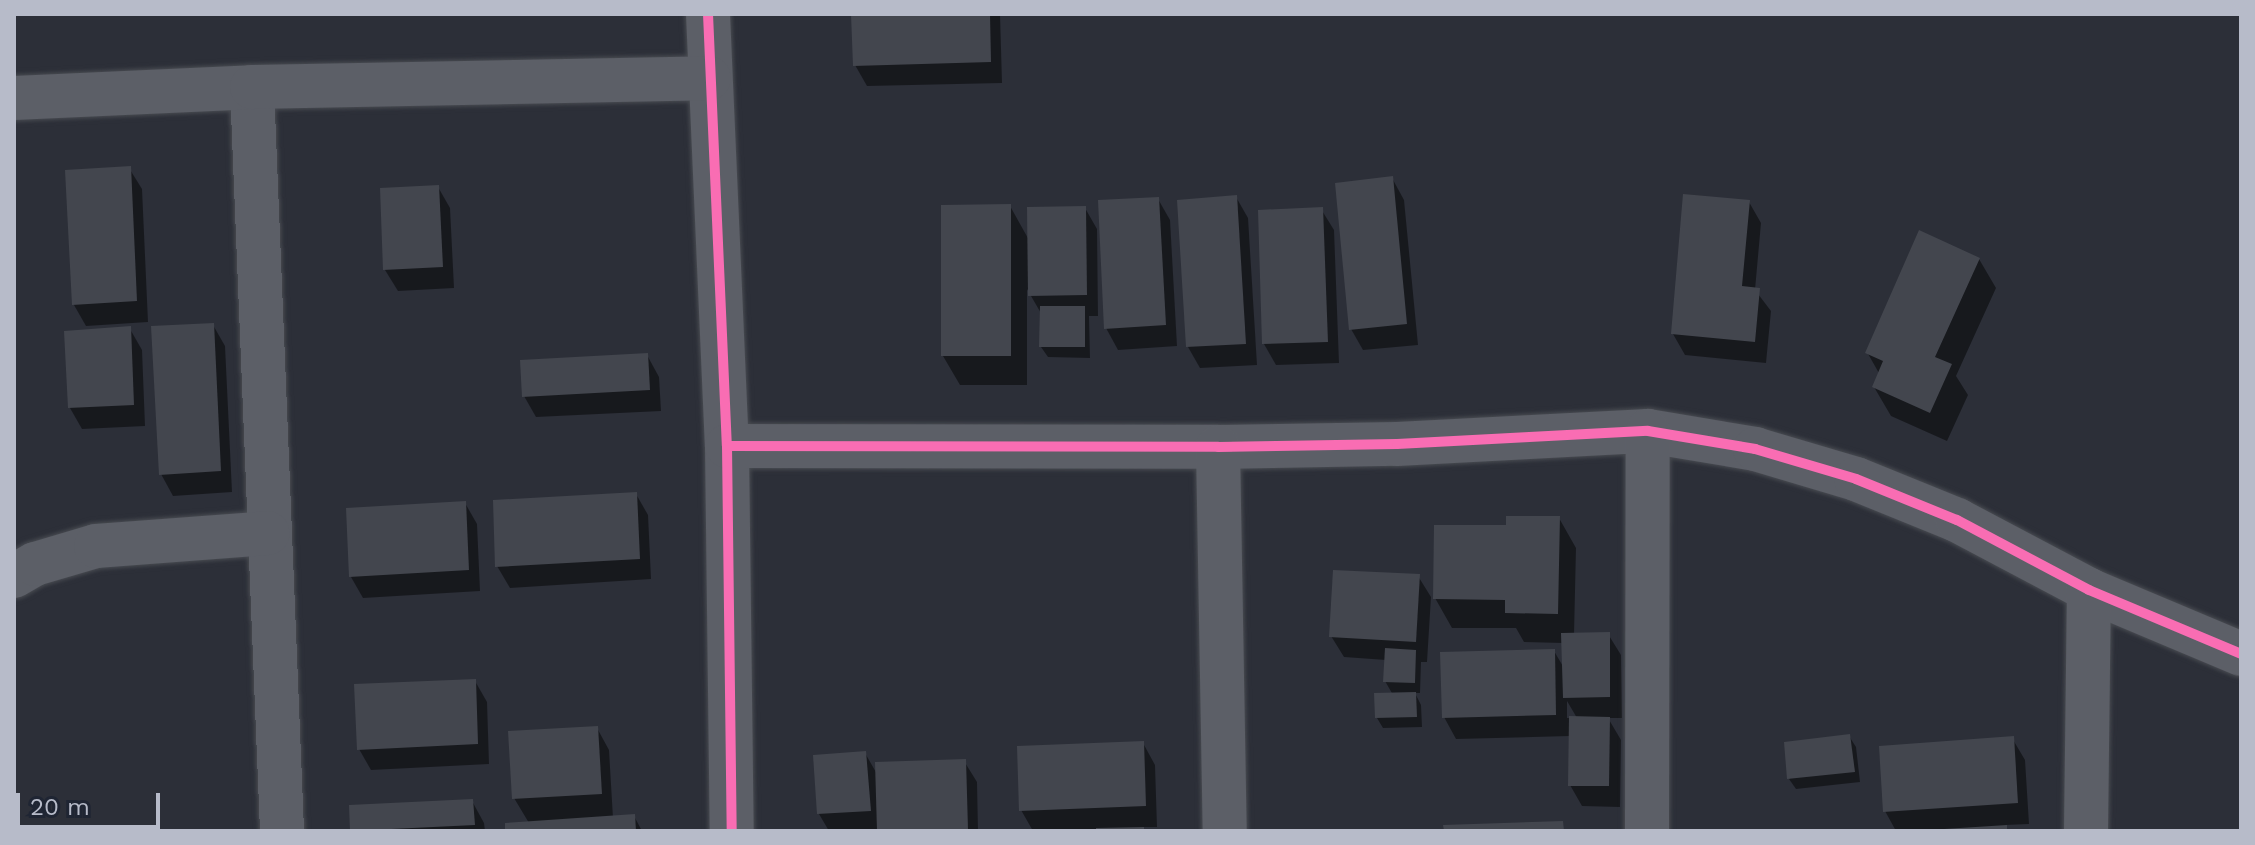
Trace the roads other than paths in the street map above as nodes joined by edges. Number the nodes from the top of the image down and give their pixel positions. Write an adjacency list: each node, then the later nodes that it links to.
1 (708, 14): 2 (street)
2 (709, 78): 3 (street); 6 (street)
3 (252, 87): 4 (street); 8 (street)
4 (14, 98)
5 (1648, 431): 7 (street); 10 (street); 15 (street)
6 (727, 446): 7 (street); 13 (street)
7 (1218, 447): 14 (street)
8 (268, 533): 9 (street); 12 (street)
9 (14, 576)
10 (2089, 590): 11 (street); 16 (street)
11 (2241, 654)
12 (282, 831)
13 (732, 831)
14 (1225, 831)
15 (1647, 831)
16 (2086, 831)

